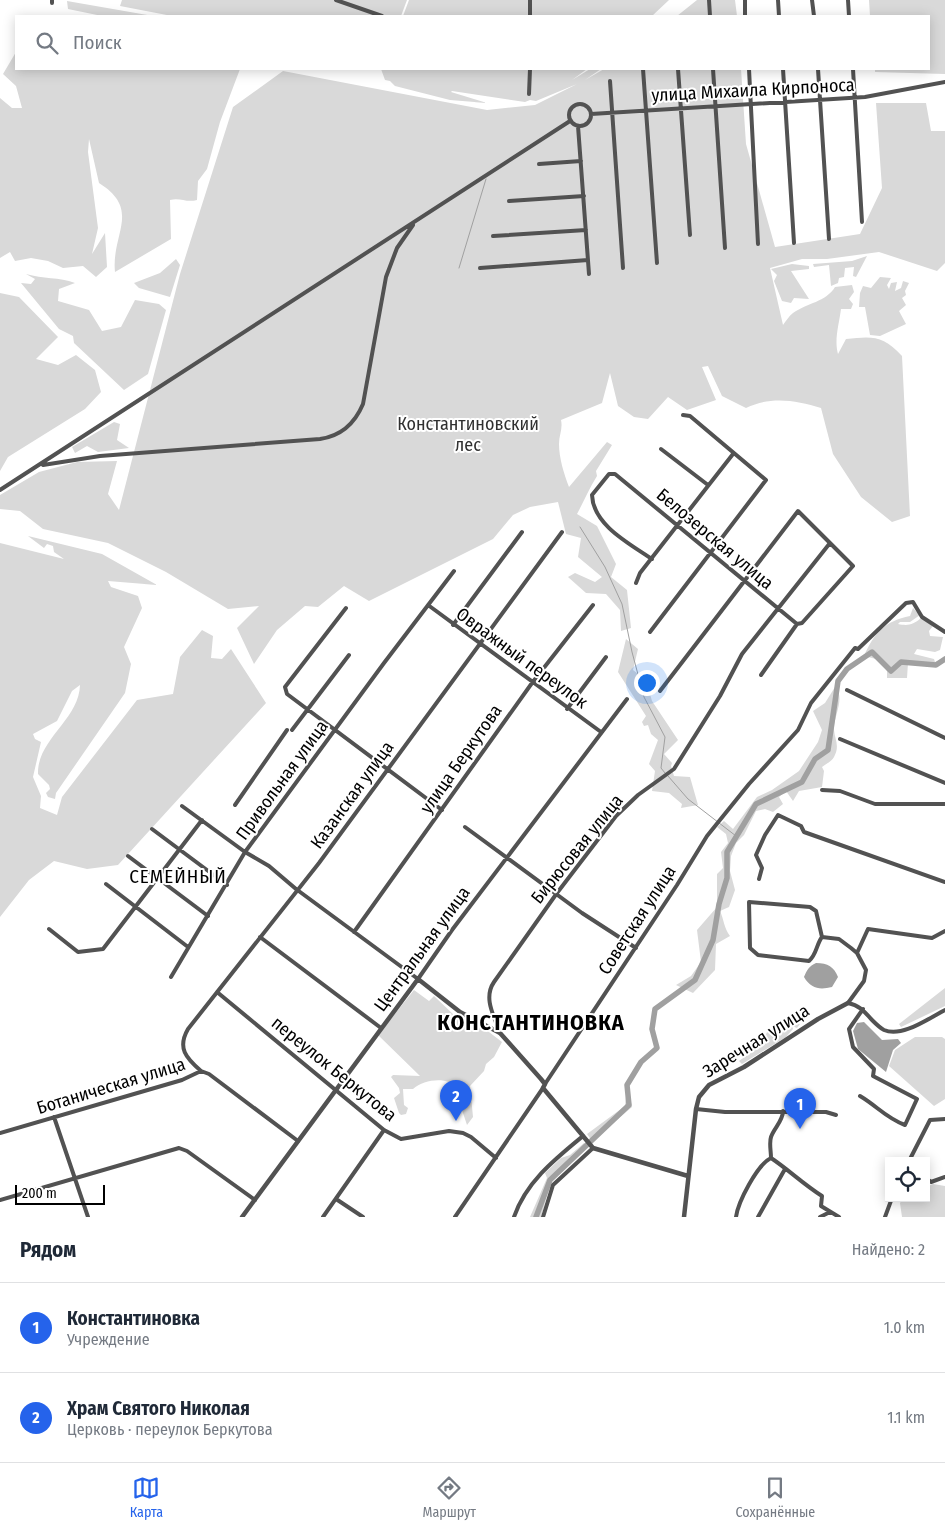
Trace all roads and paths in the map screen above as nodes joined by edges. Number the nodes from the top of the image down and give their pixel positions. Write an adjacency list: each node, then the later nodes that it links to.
1 (336, 0): 8 (street)
2 (530, 0): 9 (street)
3 (709, 0): 10 (street)
4 (744, 0): 11 (street)
5 (778, 0): 12 (street)
6 (812, 0): 13 (street)
7 (848, 0): 14 (street)
8 (379, 15)
9 (530, 15)
10 (710, 15)
11 (746, 15)
12 (779, 15)
13 (814, 15)
14 (849, 15)
15 (530, 70): 25 (street)
16 (643, 70): 32 (street)
17 (678, 70): 31 (street)
18 (713, 70): 30 (street)
19 (749, 70): 29 (street)
20 (784, 70): 28 (street)
21 (818, 70): 27 (street)
22 (853, 70): 26 (street)
23 (610, 81): 33 (street)
24 (945, 82): 26 (street, улица Михаила Кирпоноса)
25 (529, 94)
26 (854, 98): 27 (street, улица Михаила Кирпоноса); 42 (street)
27 (820, 100): 28 (street, улица Михаила Кирпоноса); 46 (street)
28 (786, 102): 29 (street, улица Михаила Кирпоноса); 47 (street)
29 (751, 104): 30 (street, улица Михаила Кирпоноса); 48 (street)
30 (716, 106): 31 (street, улица Михаила Кирпоноса); 49 (street)
31 (681, 109): 32 (street, улица Михаила Кирпоноса); 44 (street)
32 (646, 111): 33 (street, улица Михаила Кирпоноса); 51 (street)
33 (612, 113): 34 (street, улица Михаила Кирпоноса); 53 (street)
34 (591, 114): 35 (street); 36 (street)
35 (570, 121): 36 (street); 41 (street)
36 (578, 126): 37 (street)
37 (581, 161): 38 (street); 39 (street)
38 (539, 164)
39 (584, 196): 40 (street); 43 (street)
40 (509, 201)
41 (415, 222): 58 (street); 58 (street)
42 (862, 222)
43 (586, 230): 45 (street); 50 (street)
44 (690, 235)
45 (493, 236)
46 (829, 239)
47 (794, 243)
48 (758, 244)
49 (725, 248)
50 (588, 260): 52 (street); 54 (street)
51 (657, 263)
52 (480, 268)
53 (623, 268)
54 (589, 274)
55 (683, 416): 57 (street)
56 (662, 449): 59 (street)
57 (733, 454): 59 (street); 65 (street)
58 (38, 466): 60 (street)
59 (708, 485): 61 (street)
60 (0, 490)
61 (679, 526): 65 (street, Белозерская улица); 66 (street); 66 (street, Белозерская улица)
62 (522, 532): 74 (street)
63 (562, 532): 78 (street, Казанская улица)
64 (830, 543): 68 (street); 73 (street, Бирюсовая улица); 75 (street)
65 (711, 554): 68 (street, Белозерская улица); 76 (street)
66 (652, 559): 69 (street)
67 (454, 571): 70 (street, Привольная улица)
68 (744, 581): 73 (street, Белозерская улица); 84 (street)
69 (636, 583)
70 (428, 605): 74 (street, Овражный переулок); 88 (street, Привольная улица)
71 (593, 605): 82 (street, улица Беркутова)
72 (346, 608): 87 (street)
73 (777, 609): 75 (street, Белозерская улица); 114 (street, Бирюсовая улица)
74 (453, 624): 78 (street, Овражный переулок)
75 (797, 624): 81 (street)
76 (650, 632)
77 (945, 632): 123 (street, Советская улица)
78 (480, 643): 82 (street, Овражный переулок); 94 (street, Казанская улица)
79 (349, 655): 87 (street)
80 (606, 658): 86 (street)
81 (761, 675)
82 (532, 683): 86 (street, Овражный переулок); 100 (street, улица Беркутова)
83 (848, 690): 92 (street)
84 (660, 691)
85 (626, 699): 91 (street, Центральная улица)
86 (567, 709): 91 (street, Овражный переулок)
87 (308, 710): 88 (street); 90 (street)
88 (335, 729): 94 (street); 105 (street, Привольная улица)
89 (287, 730): 98 (street)
90 (292, 730)
91 (601, 732): 107 (street, Центральная улица)
92 (945, 738)
93 (840, 739): 95 (street)
94 (388, 770): 100 (street); 113 (street, Казанская улица)
95 (945, 783)
96 (822, 790): 97 (street)
97 (945, 804)
98 (235, 805)
99 (182, 806): 101 (street)
100 (442, 810): 119 (street, улица Беркутова)
101 (202, 820): 104 (street); 105 (street)
102 (465, 827): 107 (street)
103 (152, 829): 104 (street)
104 (180, 848): 108 (street); 112 (street)
105 (245, 852): 112 (street); 113 (street, Привольная улица)
106 (128, 856): 108 (street)
107 (508, 858): 114 (street); 126 (street, Центральная улица)
108 (158, 877): 115 (street); 116 (street)
109 (759, 879): 110 (street)
110 (945, 882)
111 (106, 884): 115 (street)
112 (227, 884): 116 (street)
113 (296, 889): 119 (street, Привольная улица); 120 (street, Казанская улица)
114 (557, 893): 123 (street); 132 (street, Бирюсовая улица)
115 (136, 906): 117 (street); 122 (street)
116 (208, 916): 122 (street)
117 (50, 929)
118 (945, 931): 124 (street)
119 (354, 932): 126 (street, Привольная улица)
120 (260, 937): 127 (street, Казанская улица); 131 (street)
121 (822, 937): 121 (street); 124 (street)
122 (188, 947): 125 (street)
123 (636, 948): 134 (street, Советская улица)
124 (857, 953): 128 (street)
125 (171, 978)
126 (418, 979): 131 (street, Центральная улица); 132 (street, Привольная улица)
127 (217, 992): 133 (street, Казанская улица); 135 (street, переулок Беркутова)
128 (848, 1003): 129 (street); 137 (street, Заречная улица)
129 (863, 1009): 130 (street); 136 (street)
130 (945, 1010)
131 (381, 1028): 135 (street, Центральная улица)
132 (500, 1033): 134 (street)
133 (201, 1072): 140 (street, Ботаническая улица); 145 (street, Ботаническая улица)
134 (544, 1086): 144 (street); 148 (street, Советская улица)
135 (335, 1090): 142 (street, переулок Беркутова); 145 (street, Центральная улица)
136 (860, 1096)
137 (696, 1109): 138 (street); 151 (street, Заречная улица)
138 (784, 1111): 139 (street); 149 (street)
139 (836, 1115)
140 (54, 1117): 143 (street, Ботаническая улица); 153 (street)
141 (945, 1119): 147 (street)
142 (384, 1130): 148 (street, переулок Беркутова); 155 (street)
143 (0, 1133)
144 (583, 1136): 146 (street); 165 (street)
145 (298, 1141): 157 (street, Центральная улица)
146 (593, 1148): 151 (street); 166 (street)
147 (912, 1157)
148 (496, 1158): 164 (street, Советская улица)
149 (771, 1158): 150 (street); 168 (street)
150 (785, 1169): 159 (street); 169 (street)
151 (688, 1176): 167 (street, Заречная улица)
152 (945, 1177): 154 (street)
153 (77, 1179): 156 (street); 157 (street); 160 (street)
154 (930, 1181)
155 (336, 1199): 162 (street); 163 (street)
156 (0, 1200)
157 (255, 1200): 161 (street, Центральная улица)
158 (891, 1202): 172 (street)
159 (830, 1212): 170 (street); 171 (street)
160 (88, 1217)
161 (242, 1217)
162 (323, 1217)
163 (363, 1217)
164 (455, 1217)
165 (514, 1217)
166 (543, 1217)
167 (684, 1217)
168 (736, 1217)
169 (758, 1217)
170 (820, 1217)
171 (839, 1217)
172 (886, 1217)

